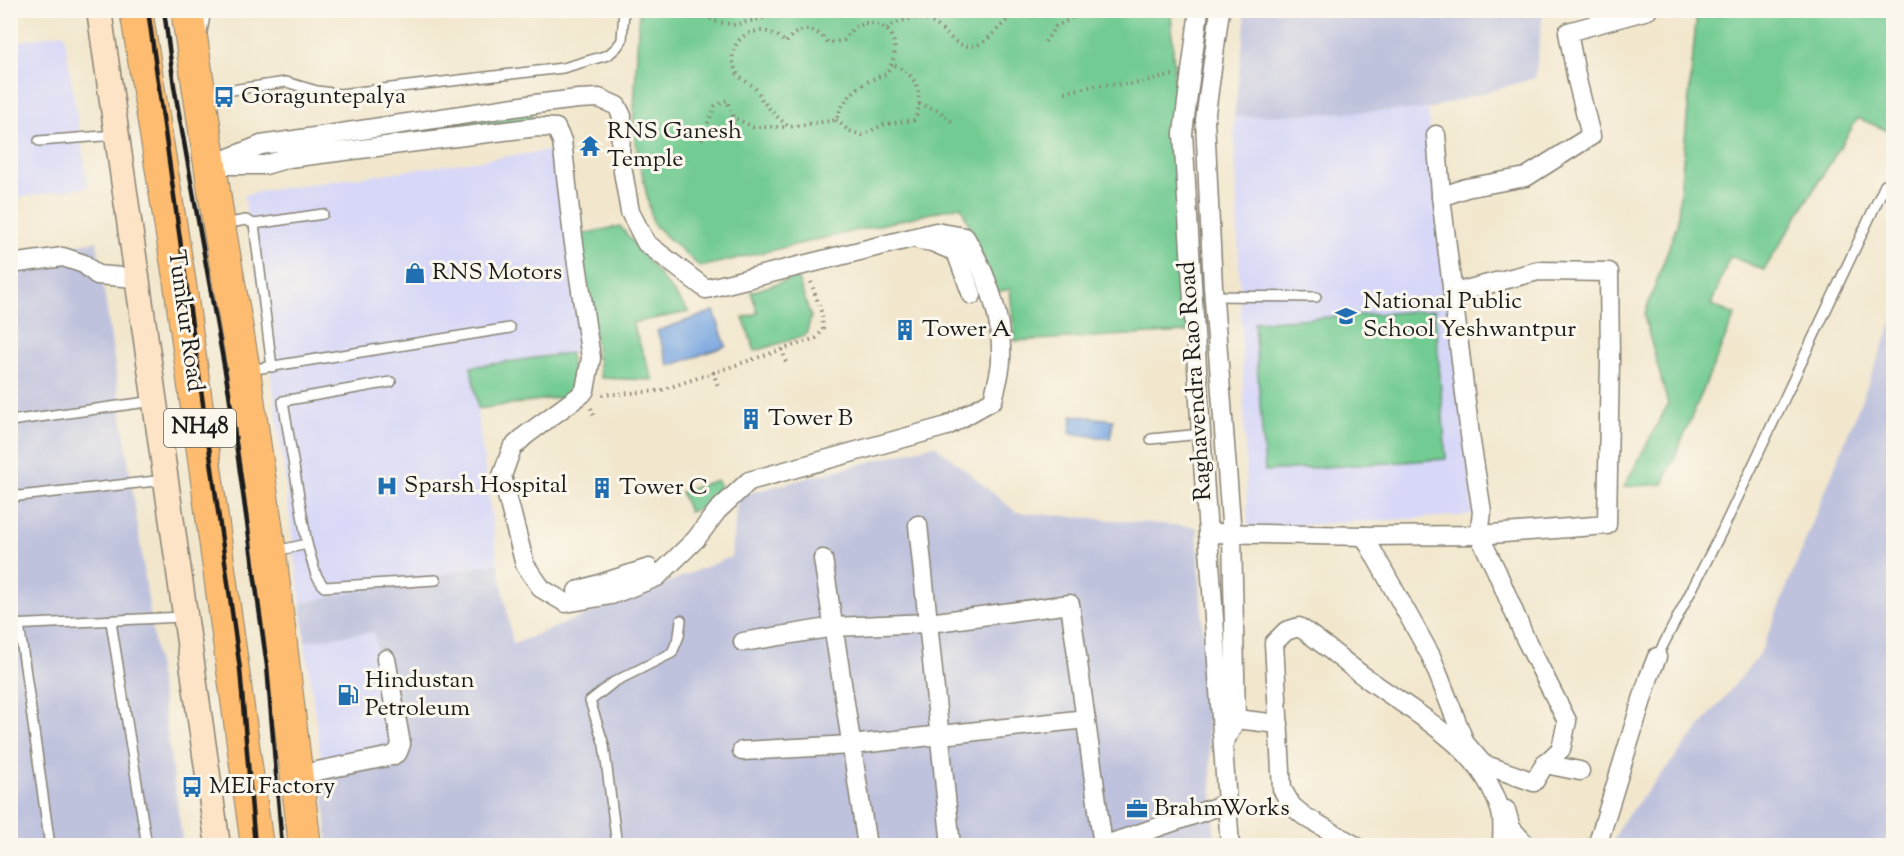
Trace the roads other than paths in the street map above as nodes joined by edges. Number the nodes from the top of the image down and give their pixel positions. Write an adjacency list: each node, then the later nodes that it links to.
1 (99, 10): 13 (main road)
2 (136, 10): 73 (highway, Tumkur Road / NH48)
3 (187, 10): 9 (highway, Tumkur Road / NH48)
4 (206, 10): 9 (lane)
5 (624, 10): 10 (lane)
6 (1199, 10): 34 (street, Raghavendra Rao Road)
7 (1220, 10): 27 (street, Raghavendra Rao Road)
8 (1648, 10): 18 (street)
9 (195, 65): 10 (highway, Tumkur Road / NH48)
10 (200, 95): 16 (highway, Tumkur Road / NH48)
11 (535, 104): 12 (street); 16 (street); 22 (street)
12 (537, 127): 16 (street); 48 (street)
13 (116, 135): 15 (lane); 24 (main road)
14 (1436, 135): 18 (street)
15 (39, 141)
16 (211, 165): 21 (highway, Tumkur Road / NH48)
17 (1885, 185): 56 (lane)
18 (1441, 196): 25 (street)
19 (323, 214): 20 (lane)
20 (254, 224): 21 (lane); 30 (lane)
21 (219, 225): 30 (highway, Tumkur Road / NH48)
22 (909, 238): 26 (street); 48 (street)
23 (10, 264): 24 (street)
24 (137, 278): 32 (main road)
25 (1454, 293): 41 (street); 41 (street)
26 (972, 295)
27 (1214, 296): 28 (lane); 40 (street, Raghavendra Rao Road)
28 (1316, 297)
29 (510, 328): 30 (lane)
30 (258, 369): 44 (highway, Tumkur Road / NH48)
31 (391, 382): 43 (lane)
32 (154, 401): 33 (lane); 36 (main road)
33 (10, 421)
34 (1201, 434): 35 (lane); 39 (street, Raghavendra Rao Road)
35 (1151, 439)
36 (165, 480): 37 (lane); 49 (main road)
37 (10, 497)
38 (918, 525): 52 (street)
39 (1208, 533): 40 (street); 63 (street, Raghavendra Rao Road)
40 (1232, 535): 42 (street); 59 (street, Raghavendra Rao Road)
41 (1479, 535): 42 (street); 65 (street)
42 (1364, 536): 66 (street)
43 (307, 543): 44 (lane); 47 (lane)
44 (270, 552): 68 (highway, Tumkur Road / NH48)
45 (823, 559): 54 (street)
46 (650, 568): 48 (street)
47 (436, 580)
48 (558, 598)
49 (185, 616): 51 (lane); 72 (main road)
50 (681, 620): 75 (lane)
51 (111, 622): 53 (lane); 71 (lane)
52 (929, 623): 54 (street); 58 (street); 61 (street)
53 (15, 625): 70 (lane)
54 (834, 627): 55 (street); 62 (street)
55 (744, 642)
56 (1657, 657): 83 (street)
57 (386, 659): 68 (street)
58 (1086, 718): 61 (street); 78 (street)
59 (1236, 719): 60 (street); 63 (street, Raghavendra Rao Road)
60 (1279, 724): 80 (street); 81 (street)
61 (939, 735): 62 (street); 77 (street)
62 (851, 745): 64 (street); 76 (street)
63 (1223, 745): 69 (street, Raghavendra Rao Road)
64 (742, 751)
65 (1545, 764): 66 (street); 67 (street)
66 (1496, 768): 82 (street)
67 (1580, 771)
68 (297, 775): 74 (highway, Tumkur Road / NH48)
69 (1228, 803): 78 (street); 79 (street, Raghavendra Rao Road)
70 (50, 846)
71 (147, 846)
72 (218, 846)
73 (257, 846)
74 (305, 846)
75 (617, 846)
76 (867, 846)
77 (951, 846)
78 (1103, 846)
79 (1230, 846)
80 (1356, 846)
81 (1502, 846)
82 (1527, 846)
83 (1597, 846)

